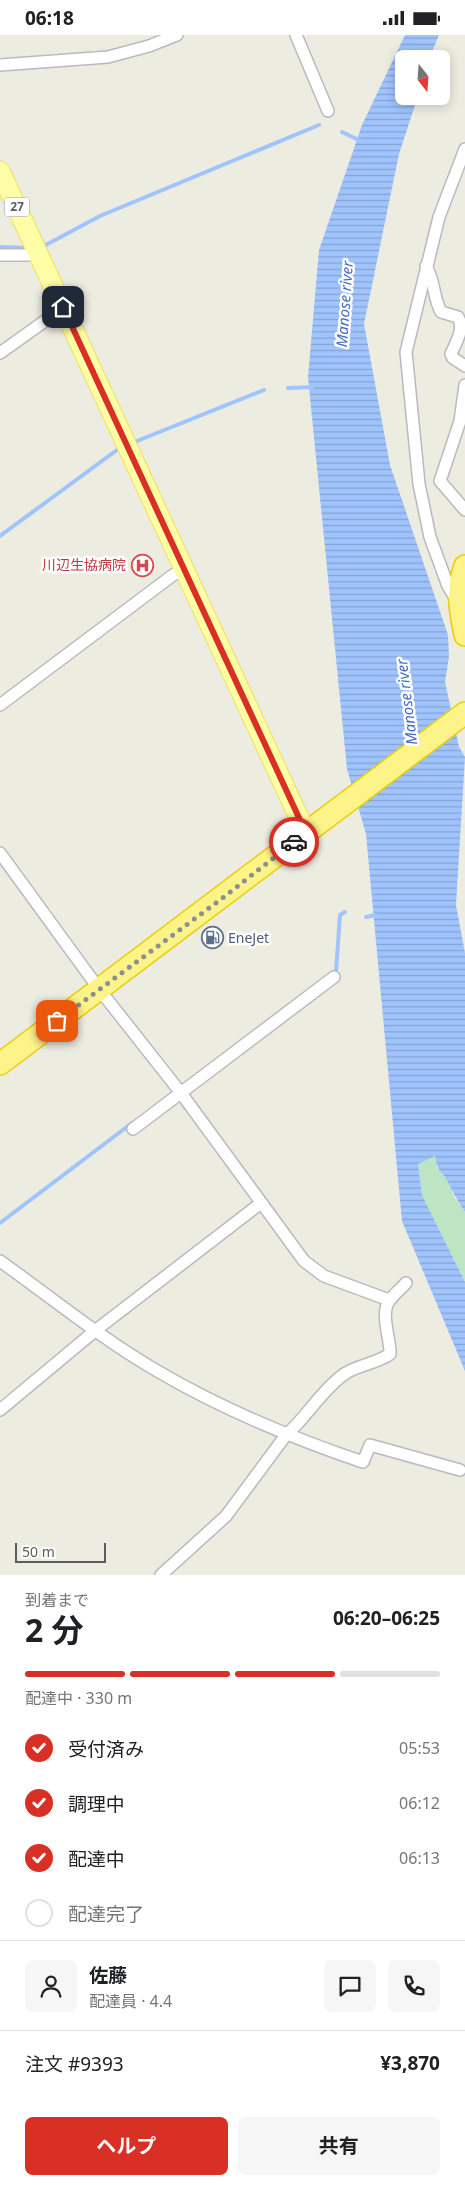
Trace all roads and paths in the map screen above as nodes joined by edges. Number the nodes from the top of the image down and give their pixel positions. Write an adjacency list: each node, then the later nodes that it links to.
1 (177, 35): 3 (street)
2 (296, 35): 4 (street)
3 (0, 65)
4 (328, 111)
5 (465, 149): 9 (street)
6 (0, 171): 7 (main road, 27)
7 (36, 250): 8 (street); 10 (main road, 27)
8 (0, 255)
9 (426, 266): 12 (street); 17 (street)
10 (63, 307): 11 (street); 16 (main road, 27)
11 (0, 353)
12 (465, 366)
13 (465, 385): 14 (street)
14 (465, 510)
15 (465, 566): 17 (highway)
16 (183, 570): 19 (street); 21 (main road, 27)
17 (458, 602): 18 (highway)
18 (465, 635)
19 (0, 705)
20 (461, 717): 21 (highway)
21 (306, 833): 24 (highway)
22 (0, 853): 24 (street)
23 (334, 977): 26 (street)
24 (99, 989): 25 (highway); 26 (street)
25 (0, 1064)
26 (178, 1090): 27 (street); 28 (street)
27 (133, 1129)
28 (261, 1203): 31 (street); 32 (street)
29 (0, 1261): 32 (street)
30 (406, 1283): 31 (street)
31 (389, 1300): 34 (street)
32 (96, 1330): 33 (street); 34 (street)
33 (0, 1411)
34 (286, 1435): 35 (street); 36 (street)
35 (460, 1470)
36 (161, 1575)

